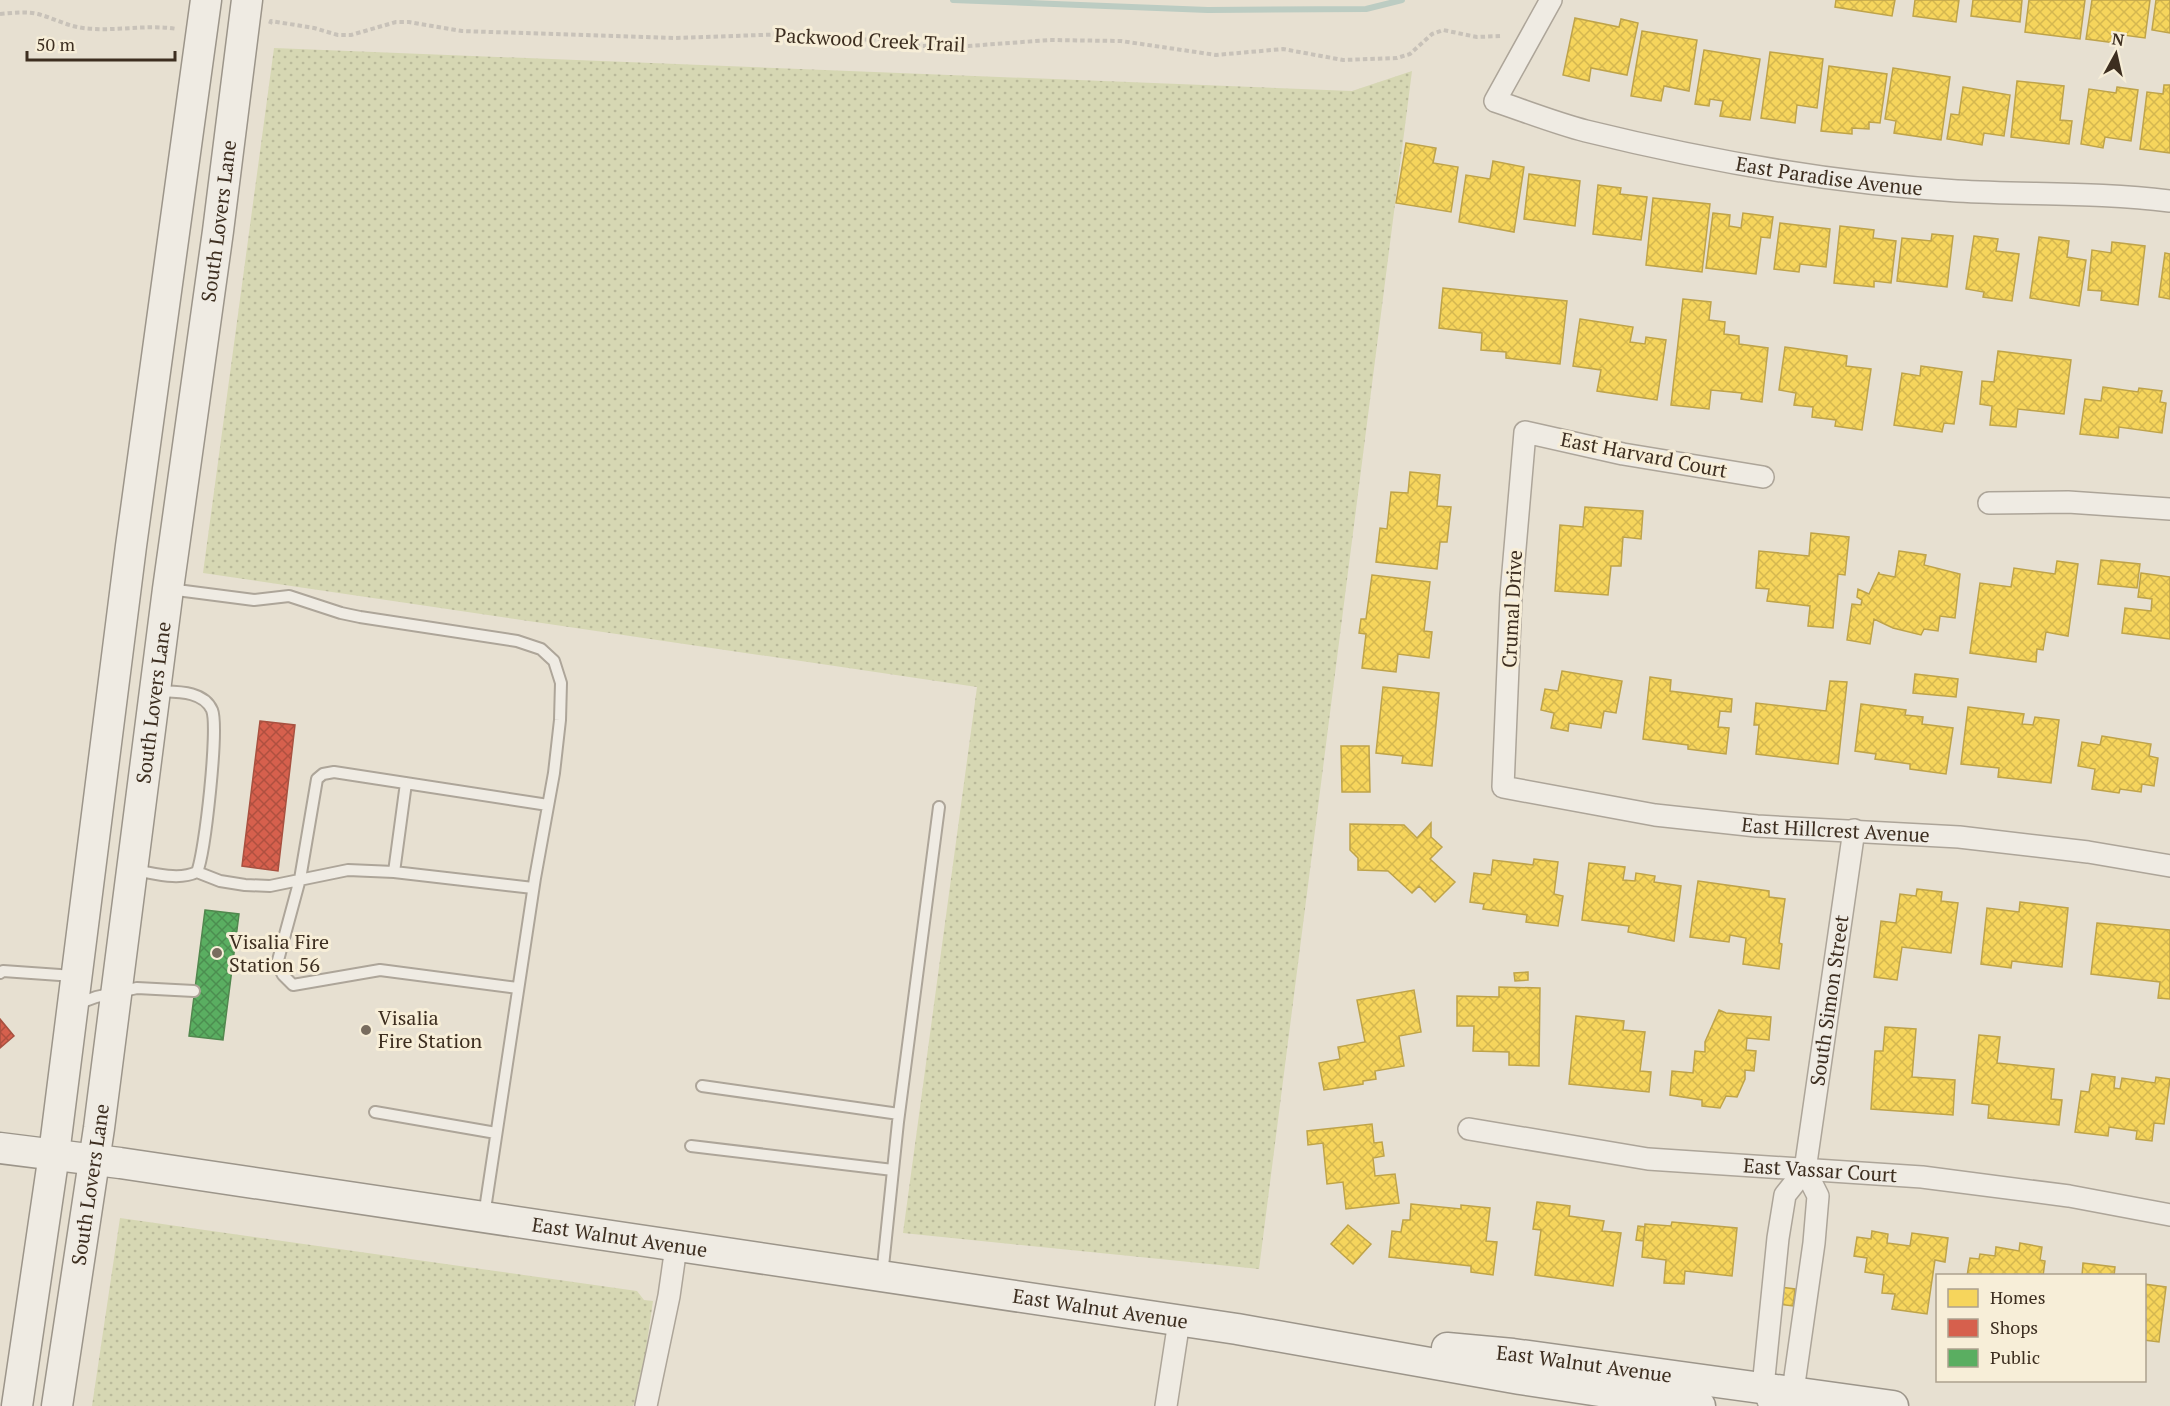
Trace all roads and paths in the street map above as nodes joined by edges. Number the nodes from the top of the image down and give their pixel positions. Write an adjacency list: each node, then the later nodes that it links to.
1 (206, 0): 28 (main road, South Lovers Lane)
2 (247, 0): 13 (main road, South Lovers Lane)
3 (1551, 0): 8 (street, East Paradise Avenue)
4 (0, 14): 5 (path)
5 (177, 29)
6 (270, 30): 7 (path, Packwood Creek Trail)
7 (1500, 36)
8 (2170, 201)
9 (1525, 432): 10 (street, East Harvard Court); 16 (street, Crumal Drive)
10 (1763, 477)
11 (1989, 503): 12 (street)
12 (2170, 509)
13 (168, 589): 14 (main road, South Lovers Lane); 17 (lane)
14 (155, 691): 21 (main road, South Lovers Lane); 22 (lane)
15 (406, 783): 17 (lane); 23 (lane); 24 (lane)
16 (1503, 787): 19 (street, East Hillcrest Avenue)
17 (548, 805): 25 (lane)
18 (939, 807): 33 (lane)
19 (1854, 830): 20 (street, East Hillcrest Avenue); 41 (street, South Simon Street)
20 (2170, 866)
21 (132, 870): 22 (lane); 30 (main road, South Lovers Lane)
22 (197, 872): 24 (lane)
23 (394, 872): 24 (lane); 25 (lane)
24 (300, 879): 27 (lane)
25 (533, 888): 27 (lane)
26 (0, 973): 28 (lane)
27 (518, 988): 35 (lane)
28 (75, 991): 30 (lane); 38 (main road, South Lovers Lane)
29 (194, 991): 30 (lane)
30 (116, 992): 39 (main road, South Lovers Lane)
31 (702, 1086): 33 (lane)
32 (375, 1112): 35 (lane)
33 (899, 1114): 40 (lane)
34 (1469, 1129): 41 (street, East Vassar Court)
35 (496, 1133): 43 (lane)
36 (691, 1146): 40 (lane)
37 (0, 1148): 38 (main road, East Walnut Avenue)
38 (54, 1154): 39 (main road, East Walnut Avenue); 49 (main road, South Lovers Lane)
39 (94, 1159): 43 (main road, East Walnut Avenue); 50 (main road, South Lovers Lane)
40 (893, 1170): 45 (lane)
41 (1805, 1170): 42 (street, East Vassar Court); 48 (street); 48 (street)
42 (2170, 1215)
43 (484, 1217): 44 (main road, East Walnut Avenue)
44 (676, 1247): 45 (main road, East Walnut Avenue); 51 (street)
45 (882, 1276): 46 (main road, East Walnut Avenue)
46 (1179, 1321): 47 (main road, East Walnut Avenue); 52 (street)
47 (1238, 1329): 48 (main road, East Walnut Avenue); 53 (main road, East Walnut Avenue)
48 (1777, 1397): 54 (main road, East Walnut Avenue)
49 (17, 1406)
50 (57, 1406)
51 (646, 1406)
52 (1166, 1406)
53 (1700, 1406)
54 (1893, 1406)

